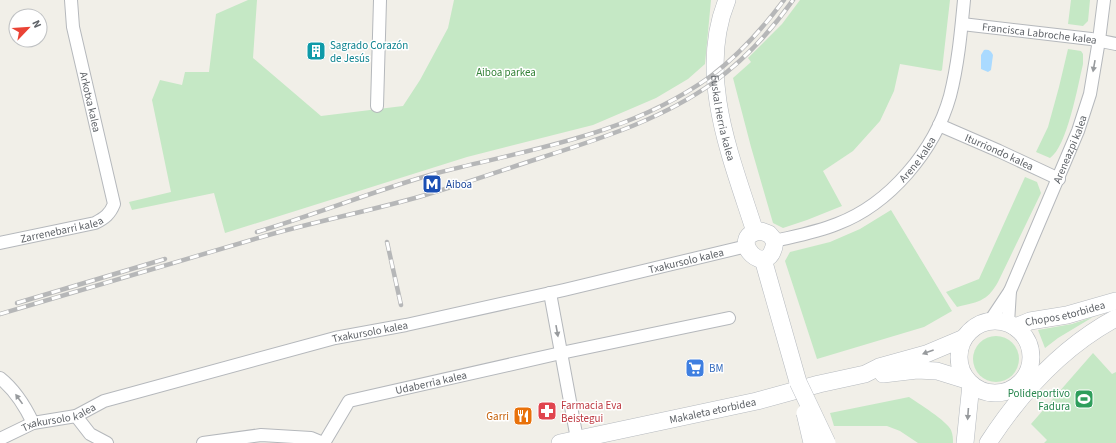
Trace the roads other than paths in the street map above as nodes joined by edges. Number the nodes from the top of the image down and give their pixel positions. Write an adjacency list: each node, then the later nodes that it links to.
1 (71, 0): 12 (street, Arkotxa kalea)
2 (380, 0): 9 (street)
3 (727, 0): 13 (street, Euskal Herria kalea)
4 (964, 0): 6 (street, Arene kalea)
5 (1104, 0): 7 (street, Areneazpi kalea)
6 (962, 24): 7 (street, Francisca Labroche kalea); 10 (street, Arene kalea)
7 (1099, 40): 8 (street, Francisca Labroche kalea); 11 (street, Areneazpi kalea, one-way to 11)
8 (1116, 44)
9 (377, 106)
10 (939, 125): 11 (street, Iturriondo kalea); 14 (street, Arene kalea)
11 (1059, 179): 17 (street, Areneazpi kalea)
12 (114, 204): 15 (street, Zarrenebarri kalea)
13 (751, 239): 14 (street); 16 (street); 18 (street, Txakursolo kalea)
14 (775, 241): 16 (street)
15 (0, 243)
16 (763, 259): 30 (street)
17 (1010, 292): 23 (street, Areneazpi kalea); 24 (street, Areneazpi kalea)
18 (550, 293): 26 (street, one-way to 26); 33 (street, Txakursolo kalea)
19 (1116, 301): 24 (street, Chopos etorbidea)
20 (1116, 312): 27 (street)
21 (729, 318): 26 (street, Udaberria kalea)
22 (1116, 318): 45 (street)
23 (990, 321): 24 (street); 25 (street)
24 (1011, 325): 27 (street)
25 (964, 338): 28 (street, Makaleta etorbidea, one-way to 28); 31 (street)
26 (561, 353): 36 (street); 39 (street, Udaberria kalea)
27 (1029, 370): 32 (street)
28 (865, 374): 31 (street, Makaleta etorbidea); 36 (street, Makaleta etorbidea)
29 (0, 378): 34 (street, one-way to 29)
30 (798, 382): 41 (street, bridge); 42 (street, bridge)
31 (969, 382): 32 (street); 43 (street, one-way to 43)
32 (1015, 387): 44 (street)
33 (76, 416): 34 (street, Txakursolo kalea); 37 (street)
34 (33, 423): 35 (street, Txakursolo kalea)
35 (0, 439)
36 (577, 440): 40 (street, Makaleta etorbidea)
37 (107, 443)
38 (203, 443): 39 (street, Udaberria kalea)
39 (324, 443)
40 (560, 443)
41 (812, 443)
42 (827, 443)
43 (965, 443)
44 (984, 443)
45 (988, 443)

